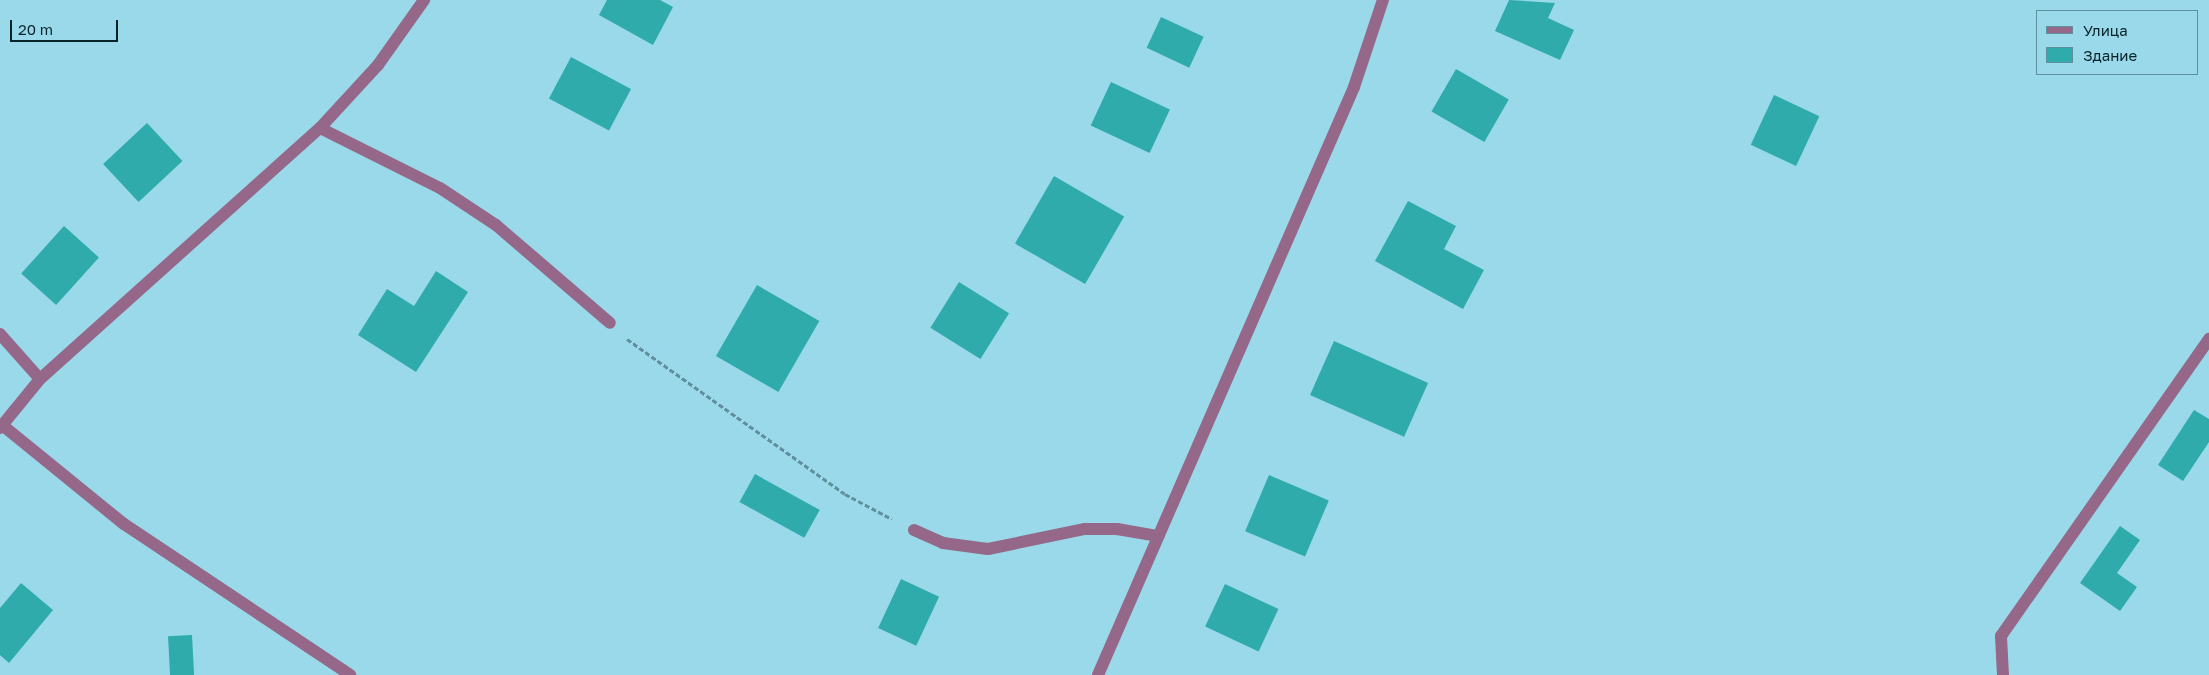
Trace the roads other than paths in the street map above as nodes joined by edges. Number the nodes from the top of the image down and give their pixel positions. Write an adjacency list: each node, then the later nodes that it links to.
1 (424, 0): 3 (street)
2 (1383, 0): 10 (street)
3 (320, 128): 4 (street); 7 (street)
4 (610, 323)
5 (0, 334): 7 (street)
6 (2209, 339): 13 (street)
7 (40, 378): 8 (street)
8 (1, 427): 11 (street)
9 (914, 530): 10 (street)
10 (1158, 536): 12 (street)
11 (350, 675)
12 (1098, 675)
13 (2003, 675)

